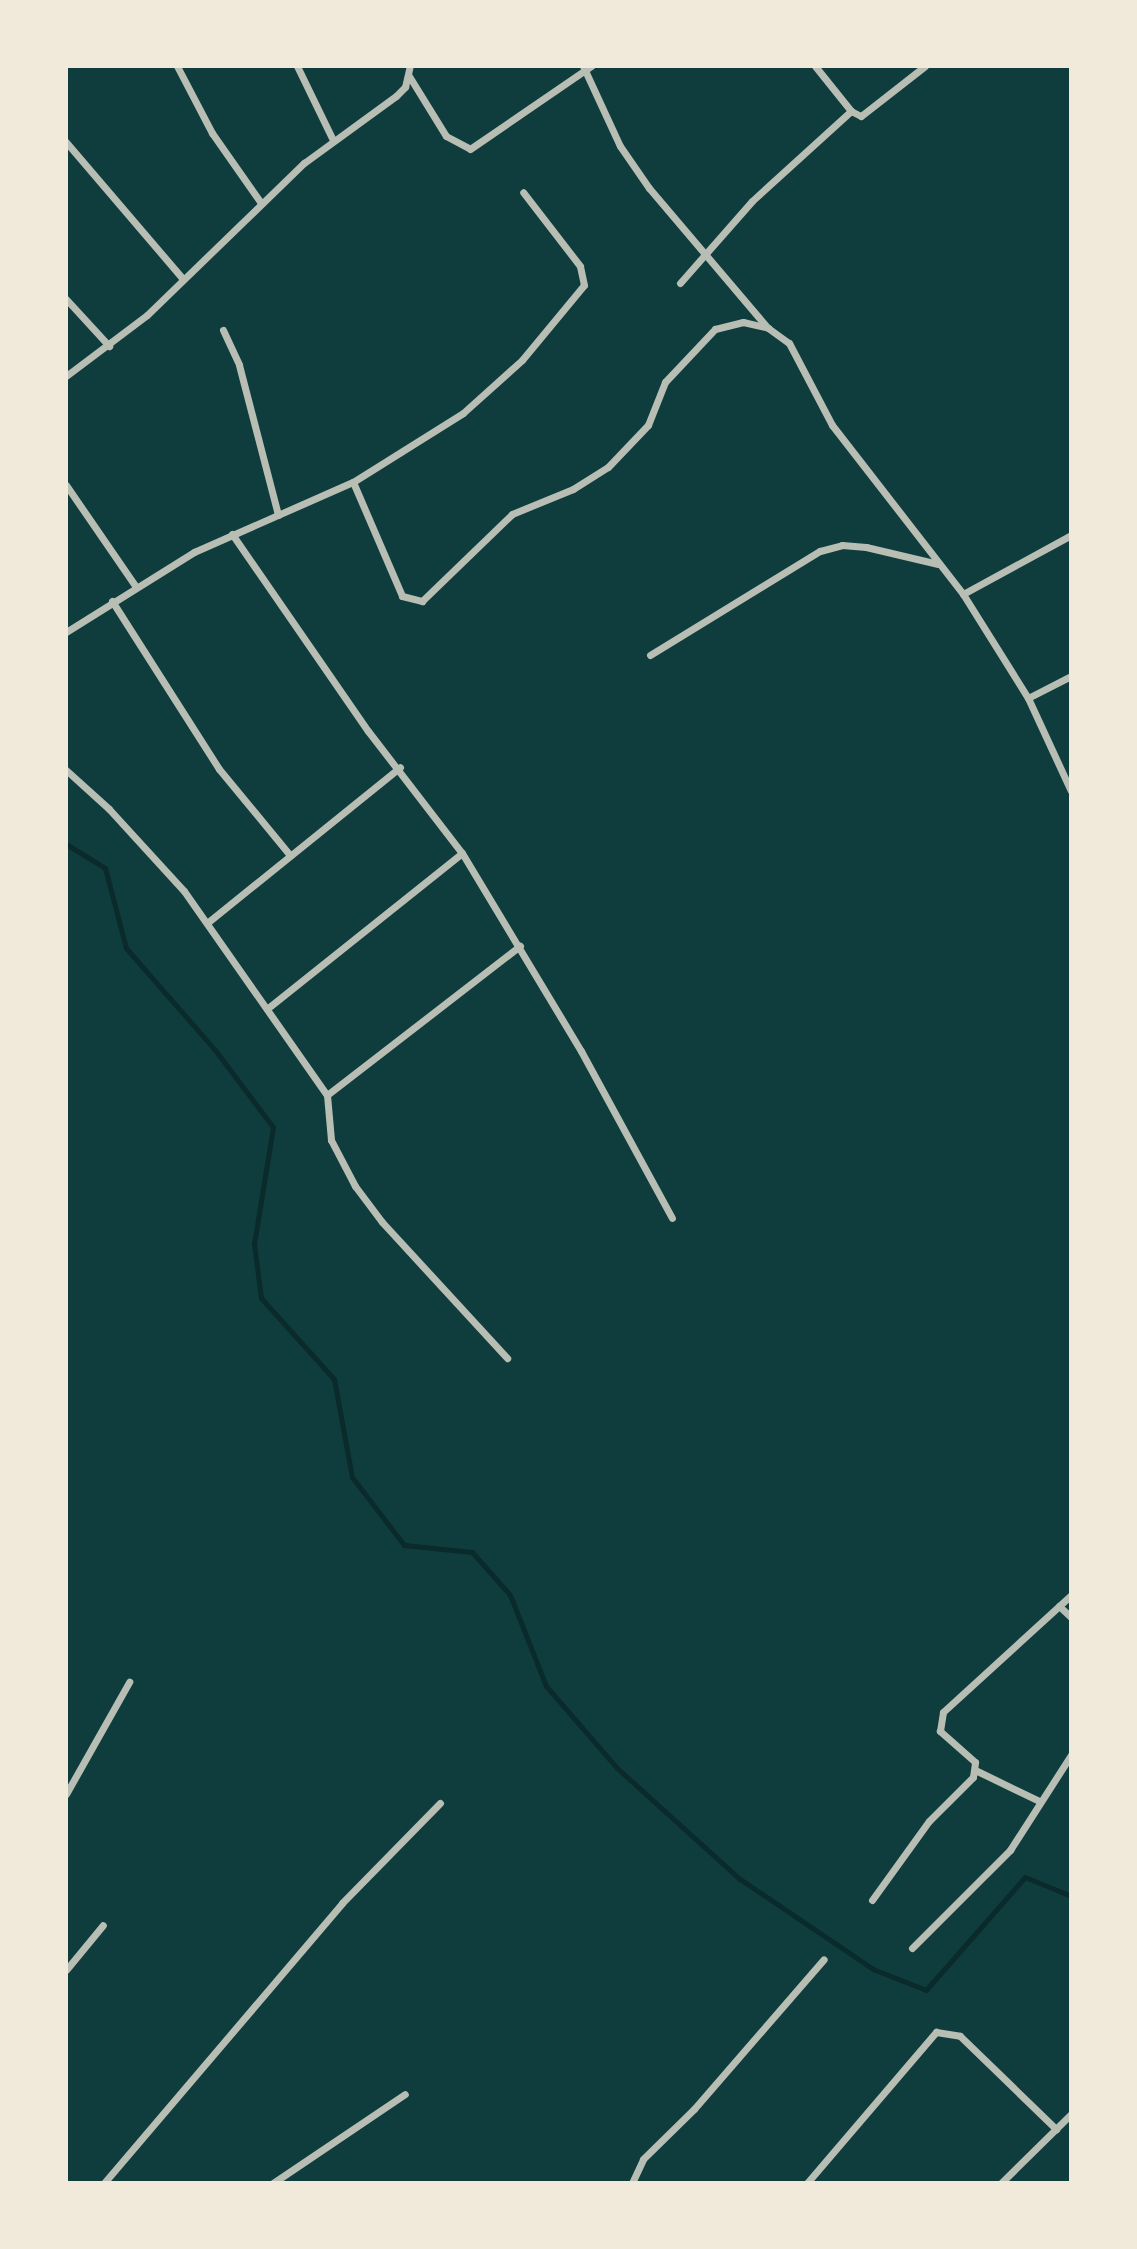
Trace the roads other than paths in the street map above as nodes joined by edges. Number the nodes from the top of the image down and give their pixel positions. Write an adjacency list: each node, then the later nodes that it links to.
1 (177, 66): 12 (street)
2 (297, 66): 9 (street)
3 (410, 66): 7 (street)
4 (815, 66): 8 (street)
5 (925, 66): 8 (street)
6 (586, 67): 7 (street); 13 (street)
7 (409, 76): 9 (street)
8 (851, 111): 13 (street)
9 (333, 140): 12 (street)
10 (66, 142): 14 (street)
11 (523, 192): 21 (street)
12 (261, 203): 14 (street)
13 (708, 251): 15 (street); 17 (street)
14 (183, 279): 19 (street)
15 (680, 283)
16 (66, 299): 19 (street)
17 (768, 328): 21 (street); 26 (street)
18 (223, 330): 23 (street)
19 (109, 346): 20 (street)
20 (66, 376)
21 (353, 482): 23 (street)
22 (66, 485): 27 (street)
23 (278, 515): 24 (street)
24 (232, 534): 27 (street); 34 (street)
25 (1071, 535): 28 (street)
26 (938, 564): 28 (street); 31 (street)
27 (136, 587): 29 (street)
28 (963, 594): 33 (street)
29 (112, 601): 30 (street); 38 (street)
30 (66, 632)
31 (650, 655)
32 (1071, 676): 33 (street)
33 (1028, 698): 36 (street)
34 (400, 767): 37 (street); 38 (street)
35 (66, 770): 39 (street)
36 (1071, 791)
37 (462, 853): 40 (street); 41 (street)
38 (290, 855): 39 (street)
39 (207, 923): 41 (street)
40 (520, 946): 42 (street); 43 (street)
41 (268, 1008): 42 (street)
42 (327, 1095): 44 (street)
43 (672, 1218)
44 (507, 1358)
45 (1071, 1595): 46 (street)
46 (1059, 1606): 47 (street); 51 (street)
47 (1071, 1617)
48 (129, 1682): 53 (street)
49 (1071, 1755): 50 (street)
50 (1063, 1764): 52 (street); 54 (street)
51 (975, 1770): 54 (street); 56 (street)
52 (1071, 1773)
53 (66, 1794)
54 (1039, 1801): 58 (street)
55 (440, 1803): 64 (street)
56 (872, 1900)
57 (103, 1925): 60 (street)
58 (912, 1948)
59 (824, 1959): 66 (street)
60 (66, 1970)
61 (405, 2094): 65 (street)
62 (1071, 2114): 63 (street)
63 (1056, 2129): 67 (street); 68 (street)
64 (104, 2183)
65 (273, 2183)
66 (632, 2183)
67 (807, 2183)
68 (1001, 2183)

